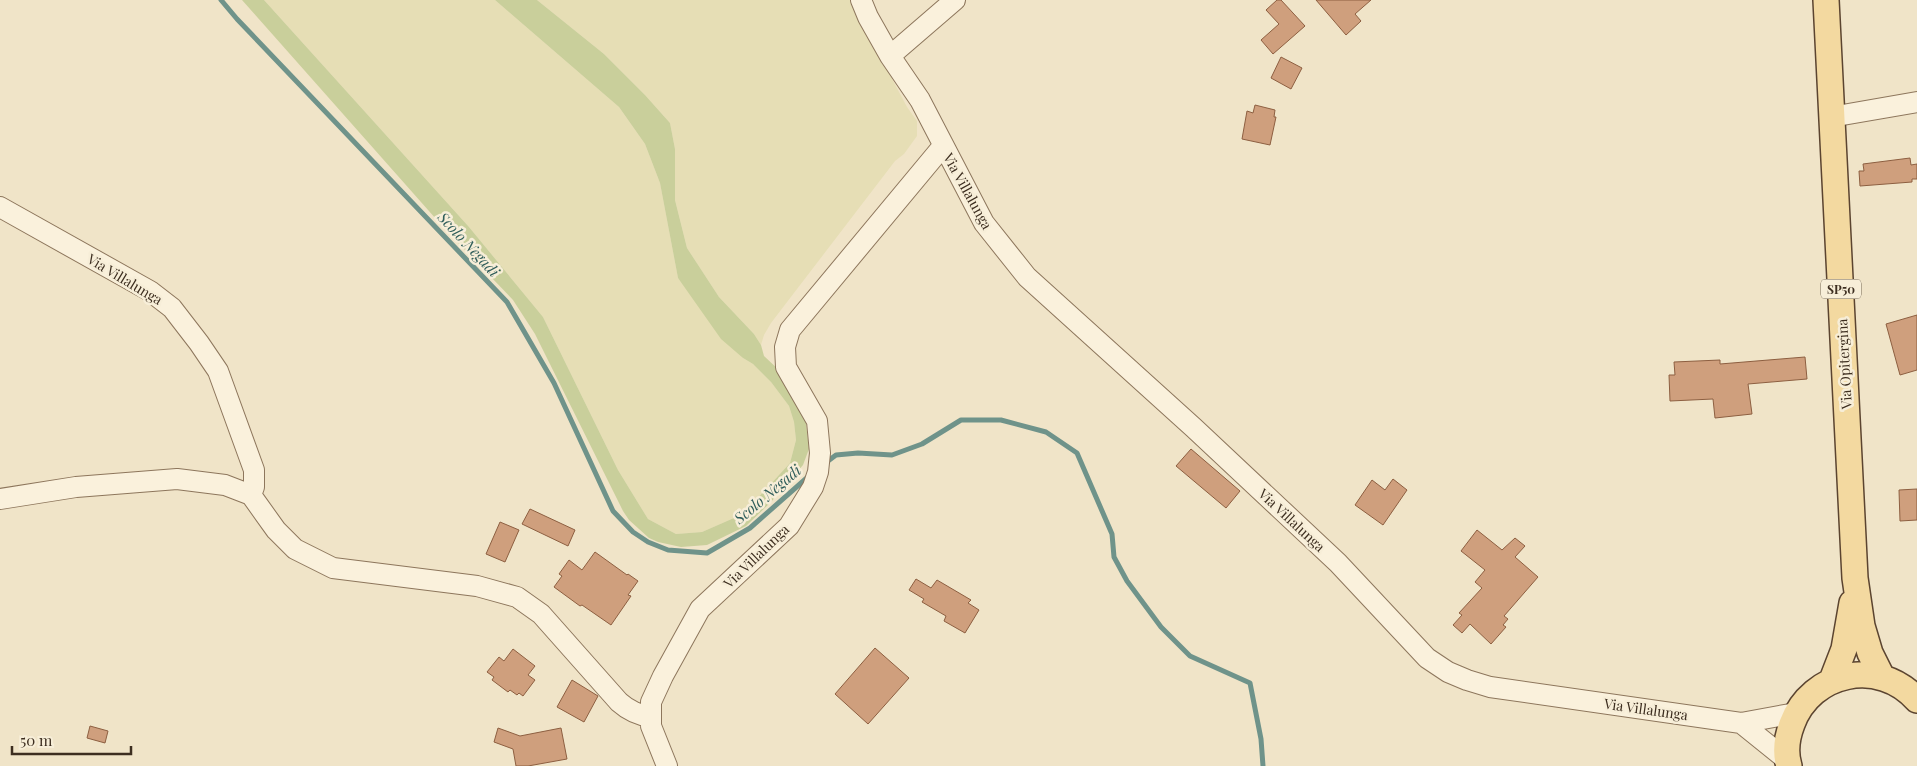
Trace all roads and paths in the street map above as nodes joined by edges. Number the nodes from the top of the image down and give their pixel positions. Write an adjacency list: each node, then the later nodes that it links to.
1 (861, 0): 4 (street, Via Villalunga)
2 (955, 0): 4 (street)
3 (1826, 0): 6 (main road, Via Opitergina / SP50)
4 (890, 56): 7 (street, Via Villalunga)
5 (1917, 102): 6 (street)
6 (1831, 116): 11 (main road, Via Opitergina / SP50)
7 (943, 146): 16 (street, Via Villalunga); 17 (street, Via Villalunga)
8 (0, 207): 9 (street, Via Villalunga)
9 (251, 494): 10 (street); 16 (street)
10 (0, 499)
11 (1855, 578): 12 (main road, Via Opitergina / SP50); 13 (main road, Via Opitergina / SP50)
12 (1882, 677): 13 (main road); 14 (main road)
13 (1832, 680): 15 (main road)
14 (1915, 694)
15 (1796, 713): 17 (street); 18 (main road)
16 (651, 717): 19 (street, Via Villalunga)
17 (1741, 723): 18 (street)
18 (1788, 763)
19 (667, 766)

